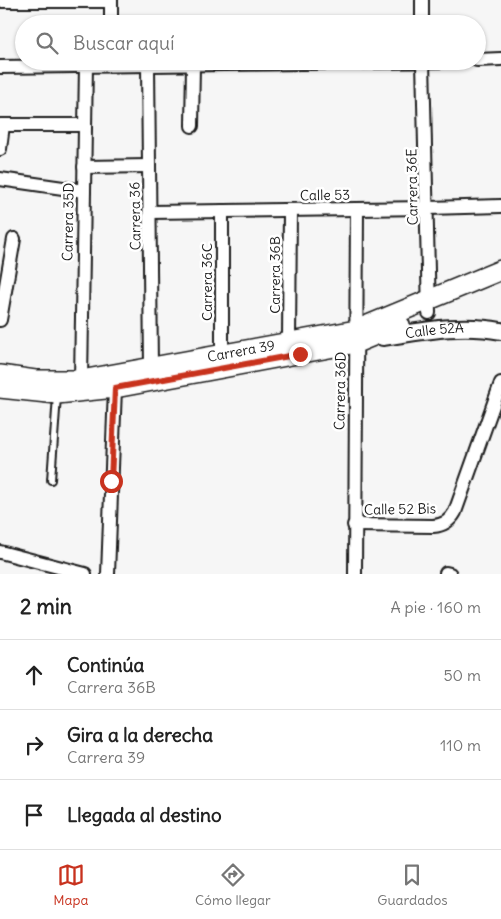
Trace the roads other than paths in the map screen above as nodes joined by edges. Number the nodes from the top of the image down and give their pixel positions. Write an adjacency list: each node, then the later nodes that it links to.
1 (422, 0): 5 (street)
2 (0, 1): 3 (street)
3 (110, 1): 4 (street)
4 (111, 15)
5 (422, 15)
6 (501, 59): 7 (street)
7 (486, 60)
8 (0, 67): 9 (street)
9 (15, 67)
10 (86, 70): 15 (street, Carrera 35D)
11 (148, 70): 18 (street, Carrera 36)
12 (193, 70): 16 (street)
13 (423, 70): 23 (street, Carrera 36E)
14 (2, 125): 15 (street); 17 (street)
15 (85, 125): 19 (street, Carrera 35D)
16 (192, 126)
17 (0, 149)
18 (149, 166): 19 (street); 27 (street, Carrera 36)
19 (84, 167): 21 (street, Carrera 35D)
20 (0, 179): 21 (street)
21 (84, 191): 39 (street, Carrera 35D)
22 (501, 206): 23 (street, Calle 53)
23 (428, 208): 24 (street, Calle 53); 31 (street, Carrera 36E)
24 (356, 209): 25 (street, Calle 53); 34 (street, Carrera 36D)
25 (290, 210): 26 (street, Calle 53); 35 (street, Carrera 36B)
26 (222, 211): 27 (street, Calle 53); 36 (street, Carrera 36C)
27 (150, 212): 37 (street, Carrera 36)
28 (14, 238): 32 (street)
29 (501, 270): 31 (main road, Carrera 39)
30 (501, 283): 31 (main road, Carrera 39)
31 (429, 306): 34 (main road, Carrera 39)
32 (0, 320)
33 (501, 331): 34 (street, Calle 52A)
34 (360, 337): 35 (main road, Carrera 39); 42 (main road, Carrera 39); 45 (street, Carrera 36D)
35 (289, 341): 36 (main road, Carrera 39)
36 (222, 353): 37 (main road, Carrera 39)
37 (151, 366): 39 (main road, Carrera 39)
38 (0, 375): 39 (main road, Carrera 39)
39 (81, 380)
40 (501, 383): 45 (street, Calle 52 Bis)
41 (0, 388): 43 (main road, Carrera 39)
42 (115, 388): 43 (main road, Carrera 39); 48 (street)
43 (57, 394): 44 (lane)
44 (51, 480)
45 (354, 525): 49 (street, Carrera 36D)
46 (0, 552): 47 (street)
47 (85, 574)
48 (108, 574)
49 (355, 574)

